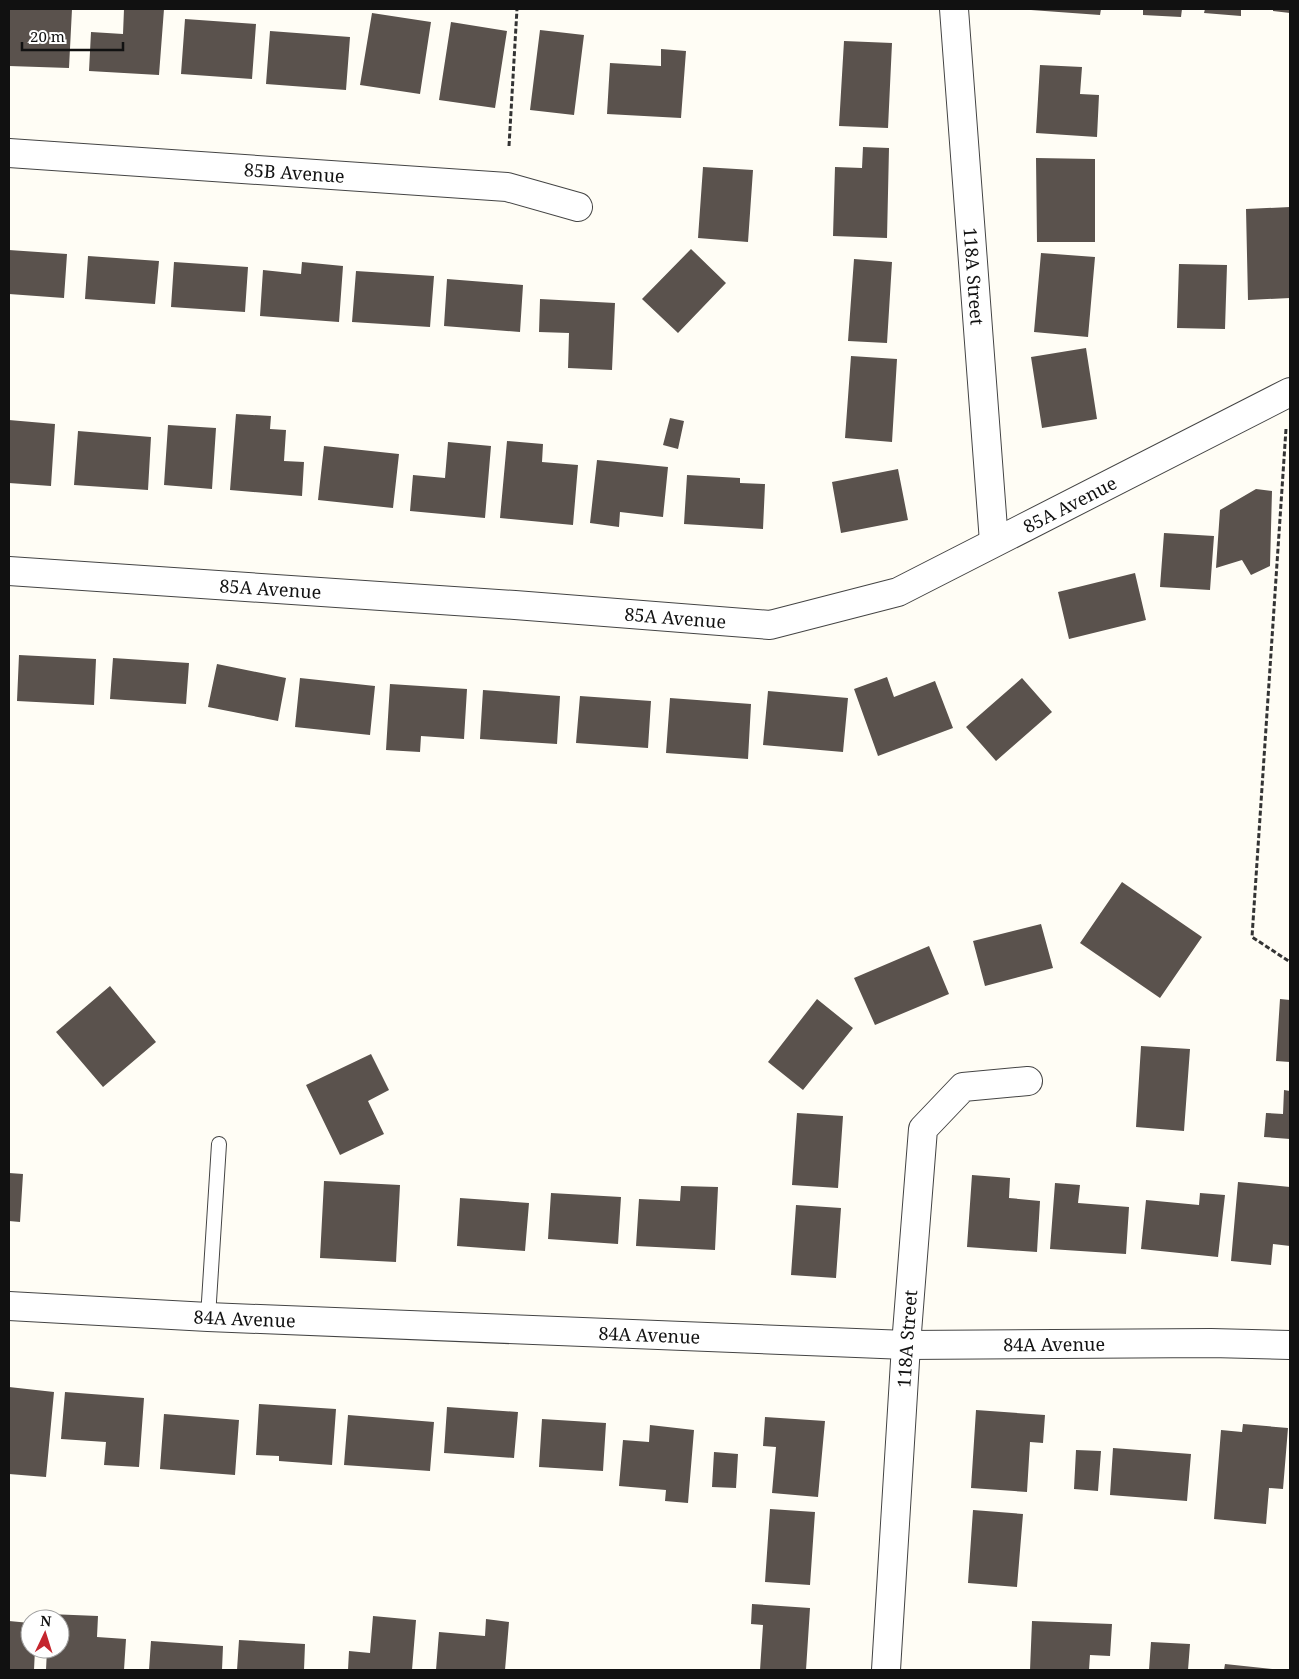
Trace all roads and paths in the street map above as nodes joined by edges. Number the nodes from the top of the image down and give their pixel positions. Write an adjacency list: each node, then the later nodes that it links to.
1 (517, 9): 3 (path)
2 (954, 9): 8 (street, 118A Street)
3 (509, 146)
4 (9, 153): 5 (street, 85B Avenue)
5 (578, 207)
6 (1290, 392): 8 (street, 85A Avenue)
7 (1286, 429): 10 (path)
8 (994, 542): 9 (street, 85A Avenue)
9 (9, 571)
10 (1290, 962)
11 (1028, 1081): 15 (street, 118A Street)
12 (219, 1144): 14 (lane)
13 (9, 1306): 14 (street, 84A Avenue)
14 (208, 1317): 15 (street, 84A Avenue)
15 (906, 1345): 16 (street, 84A Avenue); 17 (street, 118A Street)
16 (1290, 1345)
17 (886, 1670)

